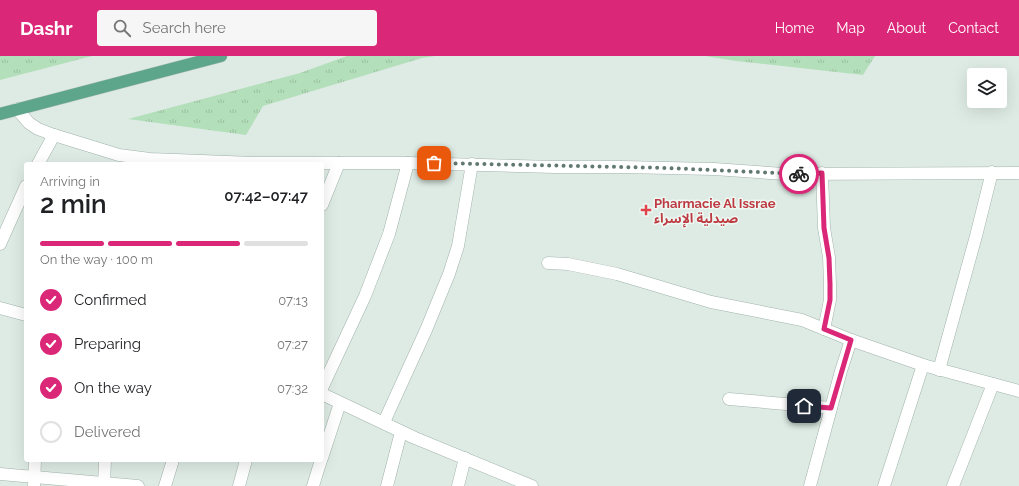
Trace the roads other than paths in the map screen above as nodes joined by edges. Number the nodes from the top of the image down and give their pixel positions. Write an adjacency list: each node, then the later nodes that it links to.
1 (221, 56): 2 (main road)
2 (17, 109): 3 (main road); 4 (street)
3 (0, 114)
4 (54, 135): 5 (street); 6 (street)
5 (117, 160): 7 (street)
6 (39, 162)
7 (176, 162)
8 (324, 163): 9 (street)
9 (339, 163): 10 (street); 16 (street)
10 (408, 163): 11 (street); 25 (street)
11 (472, 164): 13 (street); 32 (street)
12 (992, 172): 13 (street); 14 (street); 24 (street)
13 (822, 173): 21 (street)
14 (1019, 173)
15 (24, 190): 17 (street)
16 (324, 200)
17 (0, 244)
18 (548, 263): 21 (street)
19 (0, 308): 20 (street)
20 (24, 314)
21 (824, 329): 22 (street)
22 (851, 340): 23 (street); 31 (street)
23 (923, 365): 24 (street); 52 (street)
24 (938, 370): 26 (street)
25 (324, 384)
26 (993, 384): 27 (street); 53 (street)
27 (1019, 391)
28 (324, 395): 30 (street)
29 (729, 399): 31 (street)
30 (340, 403): 32 (street); 34 (street)
31 (831, 408): 51 (street)
32 (384, 422): 33 (street)
33 (401, 432): 35 (street); 48 (street)
34 (324, 453)
35 (465, 458): 49 (street); 50 (street)
36 (35, 462): 42 (street)
37 (106, 462): 43 (street)
38 (171, 462): 45 (street)
39 (245, 462): 46 (street)
40 (321, 462): 47 (street)
41 (0, 474): 42 (street)
42 (34, 481): 43 (street)
43 (105, 484): 44 (street)
44 (138, 486)
45 (165, 486)
46 (239, 486)
47 (313, 486)
48 (387, 486)
49 (458, 486)
50 (532, 486)
51 (810, 486)
52 (884, 486)
53 (953, 486)

